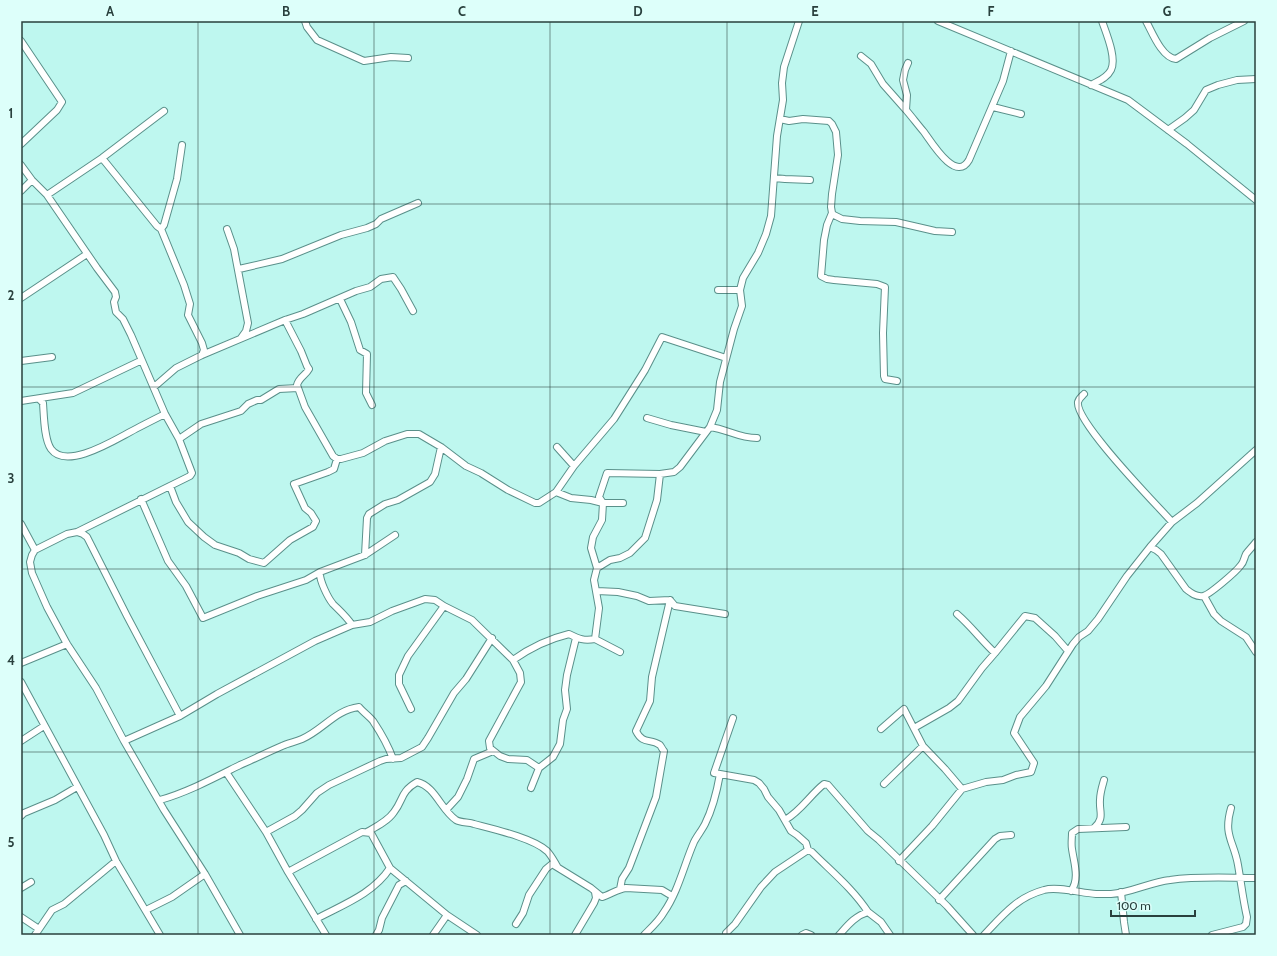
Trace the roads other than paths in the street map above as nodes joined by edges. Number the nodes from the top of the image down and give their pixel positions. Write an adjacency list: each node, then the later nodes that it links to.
1 (305, 21): 10 (street)
2 (799, 21): 18 (street)
3 (938, 21): 8 (street)
4 (1102, 21): 13 (street)
5 (1146, 21): 6 (street)
6 (1244, 21)
7 (21, 41): 20 (street)
8 (1011, 51): 13 (street); 14 (street)
9 (862, 56): 15 (street)
10 (408, 58)
11 (908, 63): 15 (street)
12 (1256, 79): 19 (street)
13 (1091, 85): 19 (street)
14 (993, 106): 15 (street); 17 (street)
15 (906, 110)
16 (164, 111): 22 (street)
17 (1021, 114)
18 (780, 119): 24 (street); 31 (street)
19 (1168, 130): 29 (street)
20 (21, 144)
21 (182, 145): 32 (street)
22 (102, 158): 28 (street); 32 (street)
23 (21, 165): 25 (street)
24 (774, 178): 26 (street); 38 (street)
25 (32, 180): 27 (street); 28 (street)
26 (810, 180)
27 (21, 191)
28 (47, 195): 35 (street)
29 (1256, 200)
30 (418, 203): 36 (street)
31 (832, 213): 34 (street); 49 (street)
32 (161, 229): 44 (street)
33 (227, 229): 36 (street)
34 (952, 232)
35 (87, 254): 39 (street); 48 (street)
36 (239, 269): 43 (street)
37 (718, 290): 38 (street)
38 (740, 290): 46 (street)
39 (21, 298)
40 (340, 299): 41 (street); 42 (street); 55 (street)
41 (413, 311)
42 (285, 320): 43 (street); 51 (street)
43 (240, 339): 44 (street)
44 (202, 355): 50 (street)
45 (52, 357): 47 (street)
46 (726, 358): 58 (street); 66 (street)
47 (21, 361)
48 (142, 362): 50 (street); 53 (street)
49 (897, 382)
50 (154, 387): 56 (street)
51 (298, 388): 61 (street); 65 (street)
52 (1084, 394): 73 (street)
53 (39, 399): 54 (street); 56 (street)
54 (21, 401)
55 (372, 405)
56 (165, 414): 61 (street)
57 (647, 418): 59 (street)
58 (710, 427): 59 (street); 60 (street)
59 (706, 432): 67 (street)
60 (757, 438)
61 (179, 439): 68 (street)
62 (557, 447): 66 (street)
63 (441, 448): 65 (street); 69 (street); 80 (street)
64 (1256, 450): 73 (street)
65 (337, 459): 68 (street)
66 (574, 466): 69 (street)
67 (660, 474): 71 (street); 81 (street)
68 (170, 486): 70 (street)
69 (556, 492): 71 (street)
70 (141, 499): 75 (street); 82 (street)
71 (603, 503): 72 (street); 81 (street)
72 (623, 503)
73 (1172, 522): 78 (street)
74 (21, 524): 79 (street)
75 (77, 532): 79 (street); 102 (street)
76 (394, 535): 80 (street)
77 (1256, 542): 84 (street)
78 (1150, 547): 84 (street); 94 (street)
79 (34, 550): 93 (street)
80 (365, 555): 82 (street)
81 (597, 568): 83 (street)
82 (320, 572): 89 (street)
83 (597, 591): 85 (street); 92 (street)
84 (1204, 596): 96 (street)
85 (670, 600): 87 (street); 142 (street)
86 (444, 606): 89 (street); 90 (street); 101 (street)
87 (725, 614)
88 (957, 614): 97 (street)
89 (352, 625): 102 (street)
90 (492, 638): 98 (street); 111 (street)
91 (576, 638): 92 (street); 98 (street); 112 (street)
92 (595, 639): 95 (street)
93 (67, 644): 99 (street); 108 (street)
94 (1068, 651): 97 (street); 119 (street)
95 (620, 652)
96 (1256, 652)
97 (995, 653): 105 (street)
98 (513, 660): 110 (street)
99 (21, 663)
100 (21, 682): 104 (street)
101 (411, 710)
102 (180, 716): 108 (street)
103 (733, 718): 114 (street)
104 (44, 726): 107 (street); 117 (street)
105 (914, 728): 106 (street); 109 (street)
106 (880, 729)
107 (21, 741)
108 (124, 741): 120 (street)
109 (923, 746): 116 (street); 119 (street)
110 (493, 751): 112 (street); 122 (street)
111 (393, 759): 113 (street); 127 (street)
112 (539, 768): 118 (street)
113 (226, 772): 120 (street); 127 (street)
114 (720, 774): 124 (street); 146 (street)
115 (1104, 780): 126 (street)
116 (884, 784)
117 (77, 787): 123 (street); 131 (street)
118 (531, 788)
119 (962, 789): 132 (street)
120 (160, 800): 136 (street)
121 (1231, 808): 137 (street)
122 (446, 810): 128 (street); 133 (street)
123 (21, 816)
124 (785, 820): 130 (street); 132 (street)
125 (1126, 827): 126 (street)
126 (1094, 828): 143 (street)
127 (266, 832): 135 (street)
128 (367, 832): 134 (street); 135 (street)
129 (1011, 836): 147 (street)
130 (808, 850): 149 (street); 164 (street)
131 (116, 861): 148 (street); 154 (street)
132 (899, 861): 147 (street)
133 (557, 866): 145 (street); 153 (street)
134 (390, 868): 139 (street); 152 (street)
135 (288, 872): 152 (street)
136 (205, 874): 148 (street); 157 (street)
137 (1240, 878): 138 (street); 144 (street); 172 (street)
138 (1256, 878)
139 (406, 881): 151 (street); 159 (street)
140 (31, 882): 141 (street)
141 (21, 888)
142 (620, 889): 145 (street); 146 (street)
143 (1070, 891): 144 (street); 170 (street)
144 (1122, 892): 171 (street)
145 (598, 896): 162 (street)
146 (672, 896): 163 (street)
147 (939, 900): 169 (street)
148 (146, 910): 156 (street)
149 (868, 912): 167 (street); 168 (street)
150 (21, 916): 154 (street)
151 (446, 916): 160 (street); 161 (street)
152 (316, 919): 158 (street)
153 (516, 924)
154 (39, 929): 155 (street)
155 (35, 935)
156 (160, 935)
157 (240, 935)
158 (326, 935)
159 (376, 935)
160 (433, 935)
161 (477, 935)
162 (575, 935)
163 (644, 935)
164 (727, 935)
165 (802, 935): 166 (street)
166 (811, 935)
167 (839, 935)
168 (890, 935)
169 (974, 935)
170 (984, 935)
171 (1126, 935)
172 (1214, 935)

